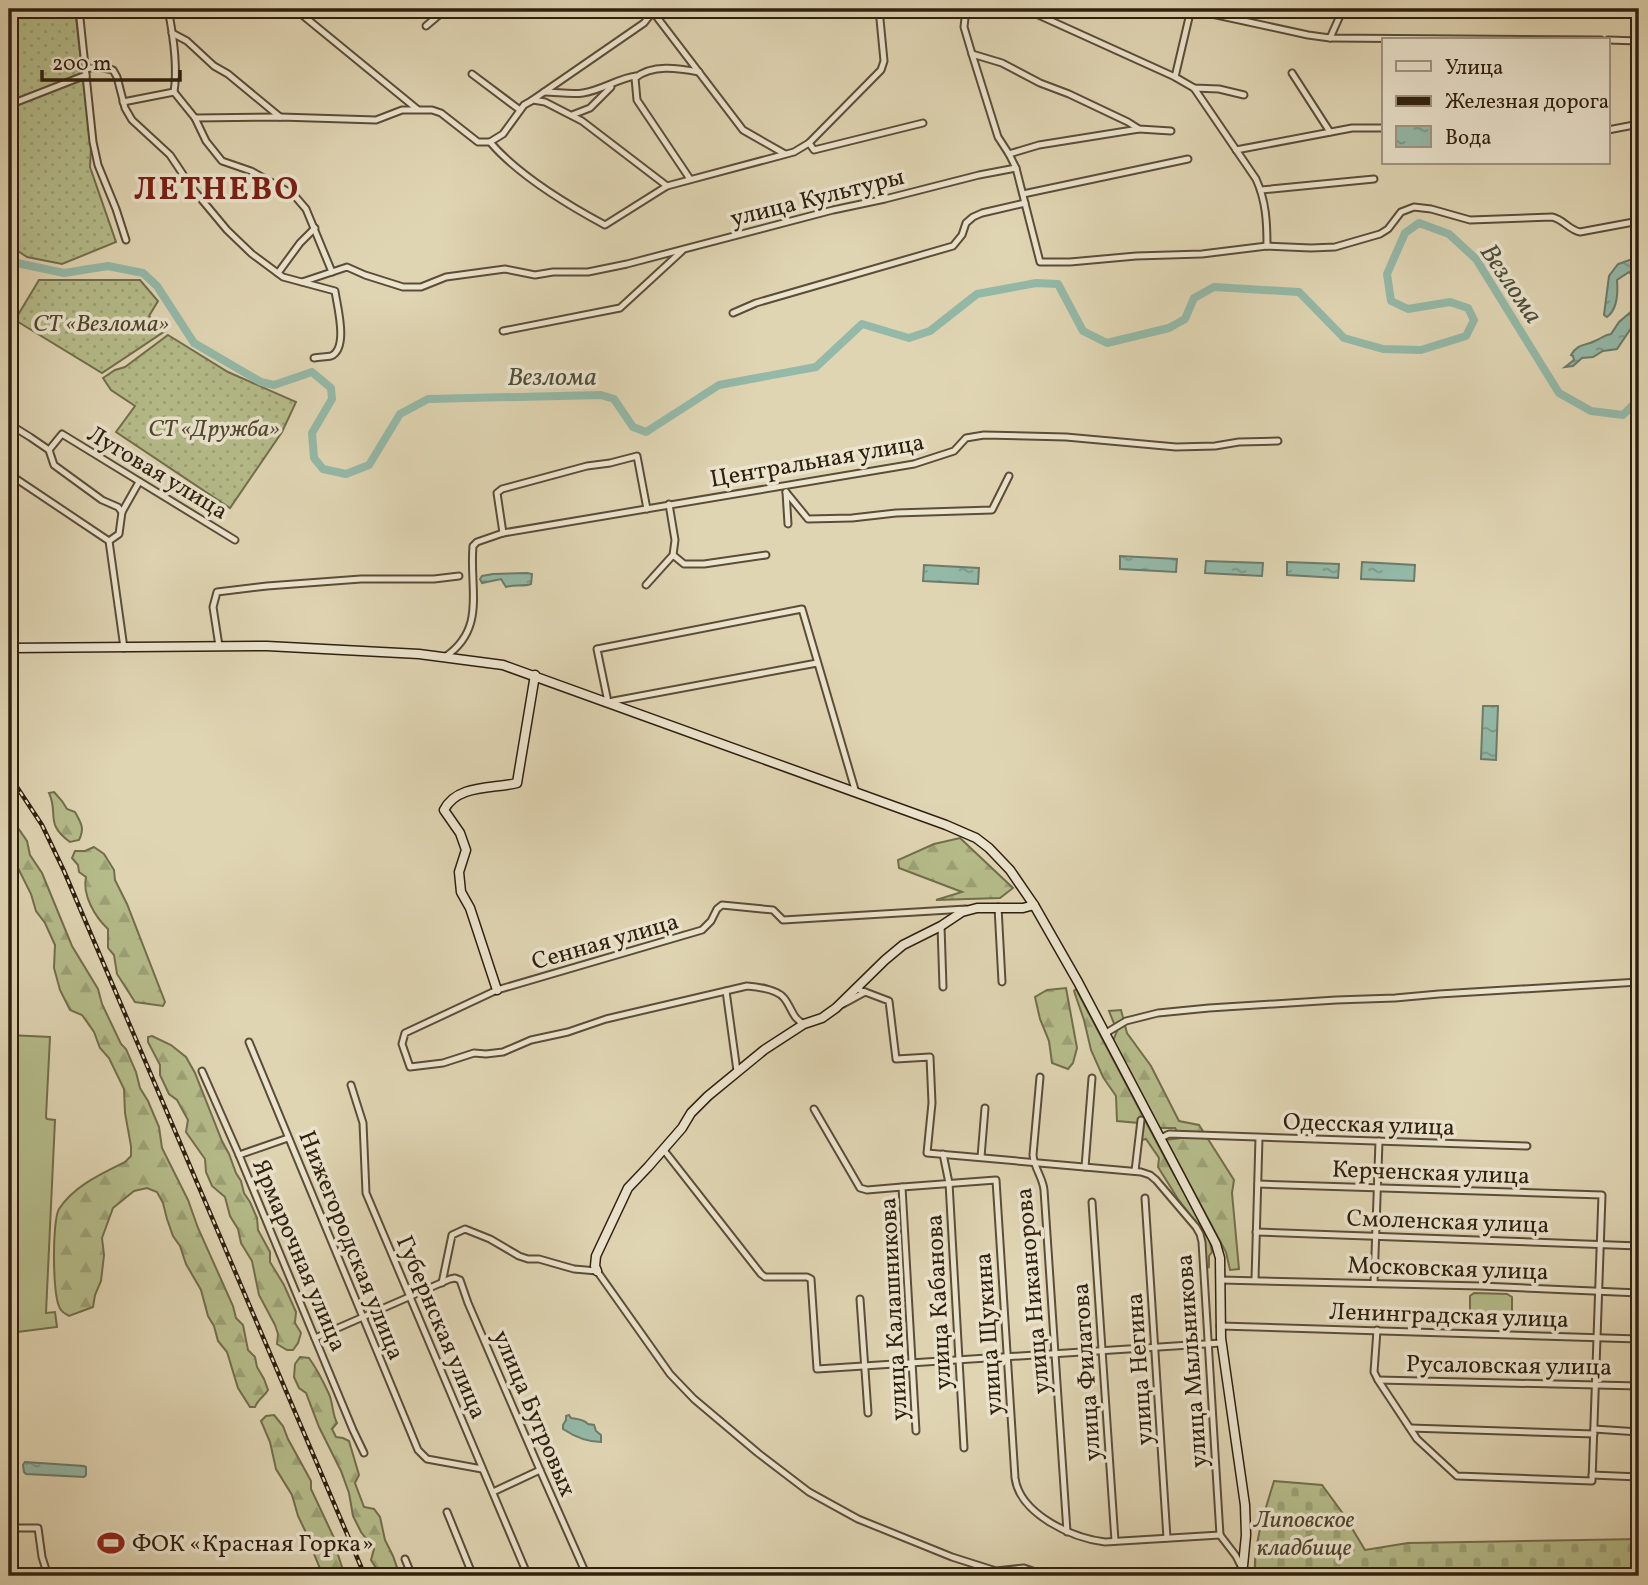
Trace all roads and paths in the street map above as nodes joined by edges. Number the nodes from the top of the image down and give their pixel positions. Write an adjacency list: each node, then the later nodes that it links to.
1 (79, 9): 18 (street)
2 (168, 9): 12 (street)
3 (295, 9): 32 (street)
4 (446, 9): 11 (street)
5 (879, 9): 45 (street)
6 (966, 9): 17 (street)
7 (1025, 9): 23 (street)
8 (1190, 9): 13 (street); 23 (street)
9 (1343, 9): 13 (street)
10 (654, 10): 19 (street); 27 (street)
11 (426, 26)
12 (172, 33): 26 (street); 35 (street)
13 (1330, 38): 14 (street)
14 (1382, 38)
15 (1610, 40): 16 (street)
16 (1639, 41)
17 (972, 54): 40 (street); 48 (street)
18 (86, 72): 29 (street); 31 (street); 59 (street)
19 (699, 72): 22 (street); 47 (street)
20 (1292, 73): 43 (street)
21 (472, 74): 33 (street)
22 (637, 76): 24 (street); 51 (street)
23 (1175, 77): 25 (street)
24 (614, 84): 27 (street); 34 (street)
25 (1194, 88): 28 (street); 46 (street)
26 (174, 92): 29 (street); 36 (street)
27 (544, 92): 30 (street)
28 (1244, 95)
29 (123, 102): 62 (street)
30 (529, 102): 33 (street); 34 (street)
31 (9, 106)
32 (417, 108): 35 (street); 44 (street)
33 (520, 110): 44 (street)
34 (572, 115): 53 (street)
35 (280, 117): 36 (street)
36 (195, 118): 58 (street)
37 (923, 123): 45 (street)
38 (1639, 124): 41 (street)
39 (1382, 128): 43 (street)
40 (1139, 129): 42 (street); 48 (street)
41 (1610, 130)
42 (1171, 131)
43 (1330, 132): 46 (street)
44 (490, 142): 53 (street)
45 (809, 143): 47 (street)
46 (1236, 149): 54 (street)
47 (785, 154): 51 (street)
48 (1009, 154): 50 (street)
49 (1188, 159): 55 (street)
50 (1016, 168): 55 (street); 61 (street, улица Культуры)
51 (690, 179): 53 (street)
52 (1374, 180): 54 (street)
53 (667, 186)
54 (1261, 190): 60 (street)
55 (1023, 194): 56 (street)
56 (1025, 204): 60 (street); 66 (street)
57 (1639, 220): 60 (street)
58 (314, 228): 62 (street); 63 (street)
59 (126, 240)
60 (1267, 246)
61 (685, 249): 63 (street, улица Культуры); 67 (street)
62 (278, 273): 64 (street)
63 (328, 273): 64 (street); 65 (street)
64 (302, 282): 65 (street)
65 (323, 287): 68 (street)
66 (733, 313)
67 (503, 331)
68 (314, 358)
69 (9, 424): 71 (street)
70 (1278, 441): 75 (street, Центральная улица)
71 (49, 450): 74 (street, Луговая улица); 78 (street)
72 (9, 474): 82 (street)
73 (1009, 476): 75 (street)
74 (139, 482): 78 (street); 81 (street, Луговая улица)
75 (785, 489): 76 (street, Центральная улица); 79 (street)
76 (669, 504): 77 (street, Центральная улица); 83 (street)
77 (647, 509): 80 (street, Центральная улица); 80 (street)
78 (122, 512): 82 (street)
79 (788, 524)
80 (503, 533): 90 (street, Центральная улица)
81 (235, 540)
82 (109, 541): 89 (street)
83 (673, 555): 84 (street); 86 (street)
84 (766, 555)
85 (459, 576): 87 (street)
86 (646, 585)
87 (219, 646): 89 (street); 90 (street)
88 (9, 648): 89 (street)
89 (124, 648)
90 (444, 657): 92 (street)
91 (817, 663): 91 (street); 93 (street)
92 (535, 675): 93 (street); 102 (street)
93 (856, 793): 94 (street)
94 (1034, 905): 95 (street); 105 (street)
95 (998, 907): 96 (street); 98 (street)
96 (970, 909): 97 (street); 102 (street, Сенная улица)
97 (941, 926): 100 (street); 101 (street)
98 (1002, 982)
99 (1639, 982): 105 (street)
100 (943, 987)
101 (862, 989): 104 (street); 121 (street, улица Мыльникова)
102 (497, 990): 103 (street, Сенная улица)
103 (726, 991): 104 (street); 108 (street)
104 (804, 1024): 108 (street)
105 (1105, 1033): 116 (street)
106 (249, 1042): 115 (street, Нижегородская улица)
107 (202, 1070): 122 (street, Ярмарочная улица)
108 (737, 1072): 120 (street)
109 (1040, 1077): 124 (street, улица Никанорова)
110 (1092, 1078): 125 (street)
111 (351, 1085): 145 (street, Губернская улица)
112 (985, 1108): 123 (street)
113 (814, 1109): 130 (street)
114 (1141, 1120): 126 (street)
115 (288, 1138): 122 (street); 147 (street, Нижегородская улица)
116 (1161, 1138): 117 (street, Одесская улица); 139 (street)
117 (1259, 1138): 118 (street, Одесская улица); 129 (street)
118 (1378, 1142): 119 (street, Одесская улица); 131 (street)
119 (1527, 1146)
120 (663, 1149): 138 (street); 161 (street)
121 (943, 1154): 123 (street, улица Мыльникова); 128 (street, улица Кабанова)
122 (239, 1155): 151 (street, Ярмарочная улица)
123 (981, 1157): 124 (street, улица Мыльникова)
124 (1033, 1162): 125 (street, улица Мыльникова); 157 (street, улица Никанорова)
125 (1085, 1167): 126 (street, улица Мыльникова)
126 (1135, 1171): 154 (street, улица Мыльникова)
127 (996, 1180): 128 (street, улица Калашникова); 158 (street, улица Щукина)
128 (948, 1184): 130 (street, улица Калашникова); 159 (street, улица Кабанова)
129 (1258, 1184): 131 (street, Керченская улица); 134 (street)
130 (902, 1187): 160 (street, улица Калашникова)
131 (1376, 1188): 135 (street); 136 (street, Керченская улица)
132 (1145, 1198): 155 (street, улица Негина)
133 (1092, 1202): 156 (street, улица Филатова)
134 (1256, 1232): 135 (street, Смоленская улица); 140 (street)
135 (1375, 1236): 136 (street, Смоленская улица); 142 (street)
136 (1600, 1244): 137 (street, Смоленская улица); 143 (street)
137 (1639, 1246)
138 (597, 1271): 141 (street); 191 (street)
139 (1220, 1280): 140 (street, Московская улица); 148 (street)
140 (1255, 1280): 142 (street, Московская улица)
141 (442, 1283): 145 (street); 173 (street, улица Бугровых)
142 (1374, 1283): 143 (street, Московская улица)
143 (1598, 1291): 144 (street, Московская улица); 150 (street)
144 (1639, 1293)
145 (410, 1297): 147 (street); 172 (street, Губернская улица)
146 (860, 1299): 161 (street)
147 (362, 1317): 151 (street); 172 (street, Нижегородская улица)
148 (1220, 1326): 149 (street, Ленинградская улица); 153 (street)
149 (1377, 1330): 150 (street, Ленинградская улица); 162 (street)
150 (1597, 1337): 152 (street, Ленинградская улица); 163 (street)
151 (315, 1338): 171 (street, Ярмарочная улица)
152 (1639, 1339)
153 (1222, 1343): 154 (street); 183 (street)
154 (1208, 1344): 155 (street); 180 (street, улица Мыльникова)
155 (1155, 1347): 156 (street); 181 (street, улица Негина)
156 (1102, 1350): 157 (street); 182 (street, улица Филатова)
157 (1055, 1353): 158 (street); 179 (street, улица Никанорова)
158 (1007, 1356): 159 (street); 179 (street, улица Щукина)
159 (959, 1360): 160 (street); 170 (street, улица Кабанова)
160 (913, 1363): 161 (street); 167 (street, улица Калашникова)
161 (866, 1367): 165 (street)
162 (1378, 1380): 163 (street, Русаловская улица); 166 (street)
163 (1596, 1385): 164 (street, Русаловская улица); 168 (street)
164 (1639, 1386)
165 (868, 1413)
166 (1410, 1428): 168 (street); 175 (street)
167 (916, 1432)
168 (1594, 1432): 169 (street); 175 (street)
169 (1639, 1432)
170 (964, 1448)
171 (364, 1453)
172 (482, 1469): 176 (street, Губернская улица)
173 (540, 1470): 176 (street); 190 (street, улица Бугровых)
174 (1639, 1477): 175 (street)
175 (1592, 1478)
176 (493, 1492): 189 (street, Губернская улица)
177 (447, 1512): 188 (street)
178 (9, 1528): 186 (street)
179 (1067, 1532): 182 (street)
180 (1220, 1535): 181 (street); 183 (street)
181 (1167, 1538): 182 (street)
182 (1115, 1541)
183 (1240, 1555): 185 (street)
184 (405, 1559): 187 (street)
185 (1242, 1572)
186 (48, 1576)
187 (412, 1576)
188 (473, 1576)
189 (528, 1576)
190 (587, 1576)
191 (1047, 1576)

